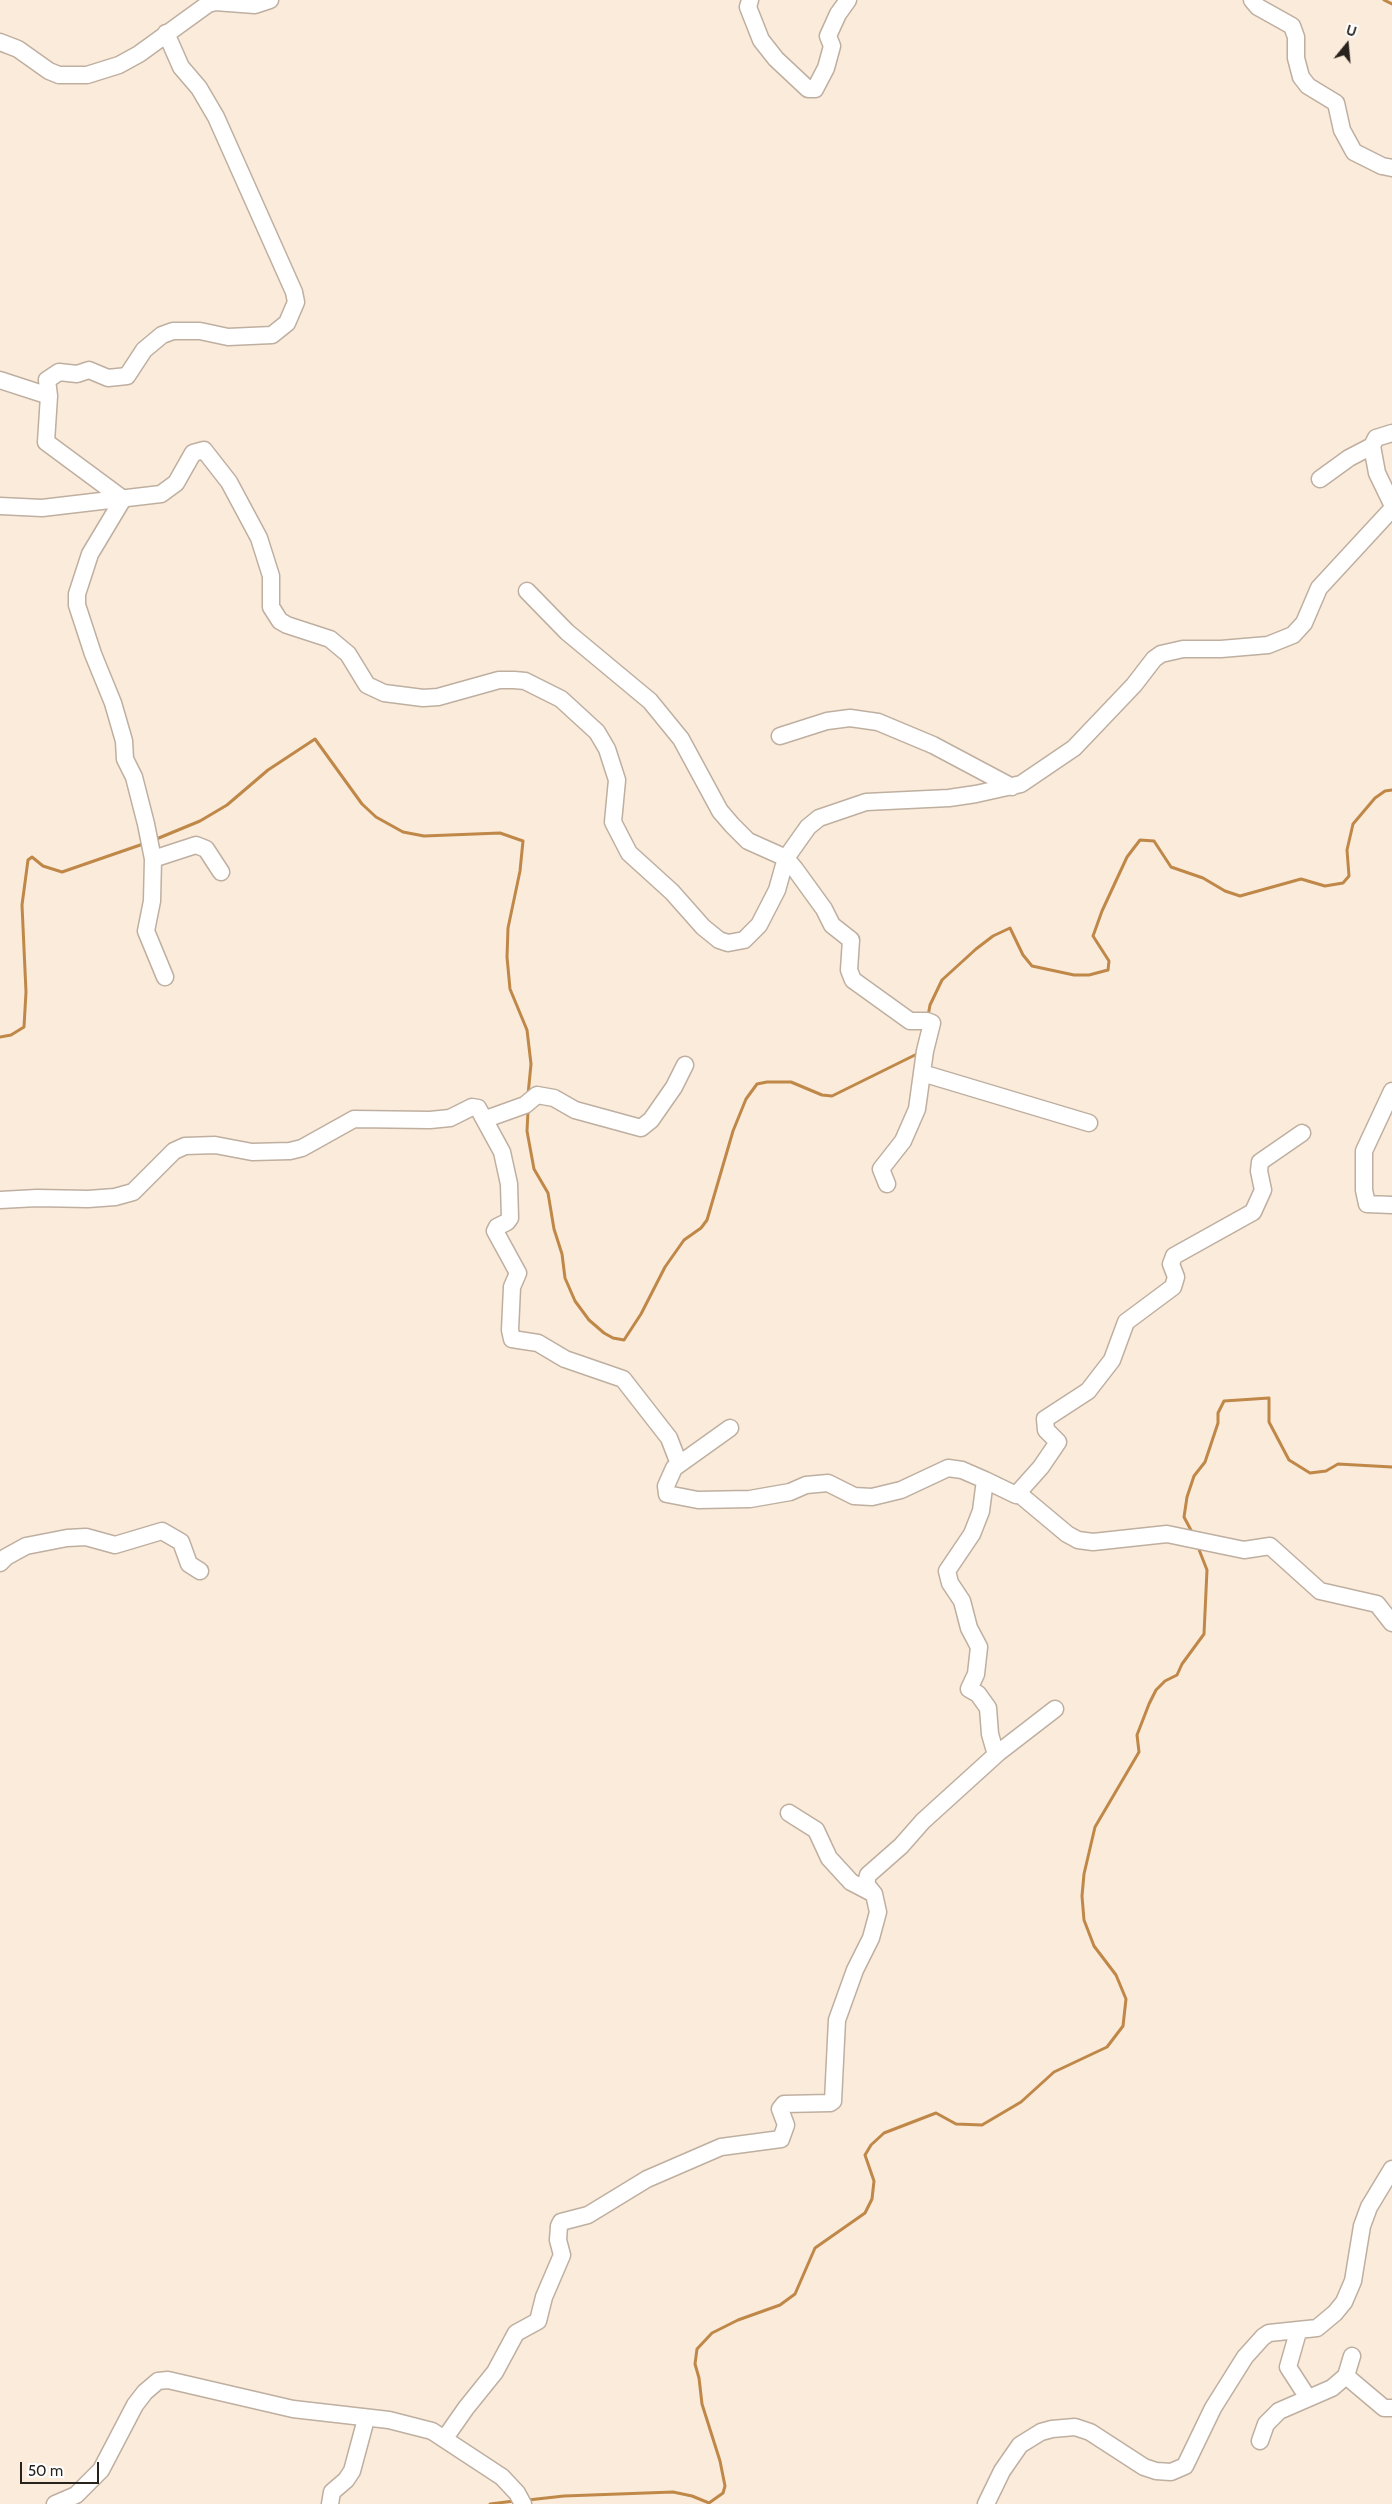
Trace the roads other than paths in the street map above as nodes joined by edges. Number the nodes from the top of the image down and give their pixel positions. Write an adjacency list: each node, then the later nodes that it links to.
1 (270, 0): 5 (street)
2 (750, 0): 3 (street)
3 (848, 0)
4 (1252, 0): 7 (street)
5 (166, 33): 6 (street); 9 (street)
6 (0, 42)
7 (1392, 168)
8 (0, 380): 9 (street)
9 (49, 396): 13 (street)
10 (1392, 433): 11 (street)
11 (1372, 446): 12 (street); 14 (street)
12 (1320, 479)
13 (123, 499): 15 (street); 20 (street); 21 (street)
14 (1392, 504)
15 (0, 506)
16 (1392, 509): 19 (street)
17 (527, 591): 20 (street)
18 (780, 736): 19 (street)
19 (1012, 786): 20 (street)
20 (786, 858): 25 (street)
21 (153, 859): 22 (street); 23 (street)
22 (221, 872)
23 (165, 977)
24 (685, 1065): 27 (street)
25 (922, 1073): 28 (street); 30 (street)
26 (1392, 1091): 32 (street)
27 (486, 1119): 31 (street); 34 (street)
28 (1088, 1123)
29 (1302, 1133): 36 (street)
30 (887, 1184)
31 (0, 1200)
32 (1392, 1204)
33 (730, 1428): 34 (street)
34 (679, 1464): 35 (street)
35 (985, 1480): 36 (street); 41 (street)
36 (1018, 1493): 39 (street)
37 (0, 1563): 38 (street)
38 (200, 1572)
39 (1392, 1623)
40 (1055, 1709): 41 (street)
41 (998, 1753): 43 (street)
42 (789, 1813): 43 (street)
43 (874, 1894): 51 (street)
44 (1392, 2170): 45 (street)
45 (1298, 2332): 48 (street); 56 (street)
46 (1352, 2356): 47 (street)
47 (1346, 2376): 48 (street); 49 (street)
48 (1308, 2398): 52 (street)
49 (1392, 2408)
50 (366, 2419): 51 (street); 54 (street); 55 (street)
51 (445, 2438): 53 (street)
52 (1260, 2440)
53 (520, 2498)
54 (55, 2504)
55 (330, 2504)
56 (986, 2504)

